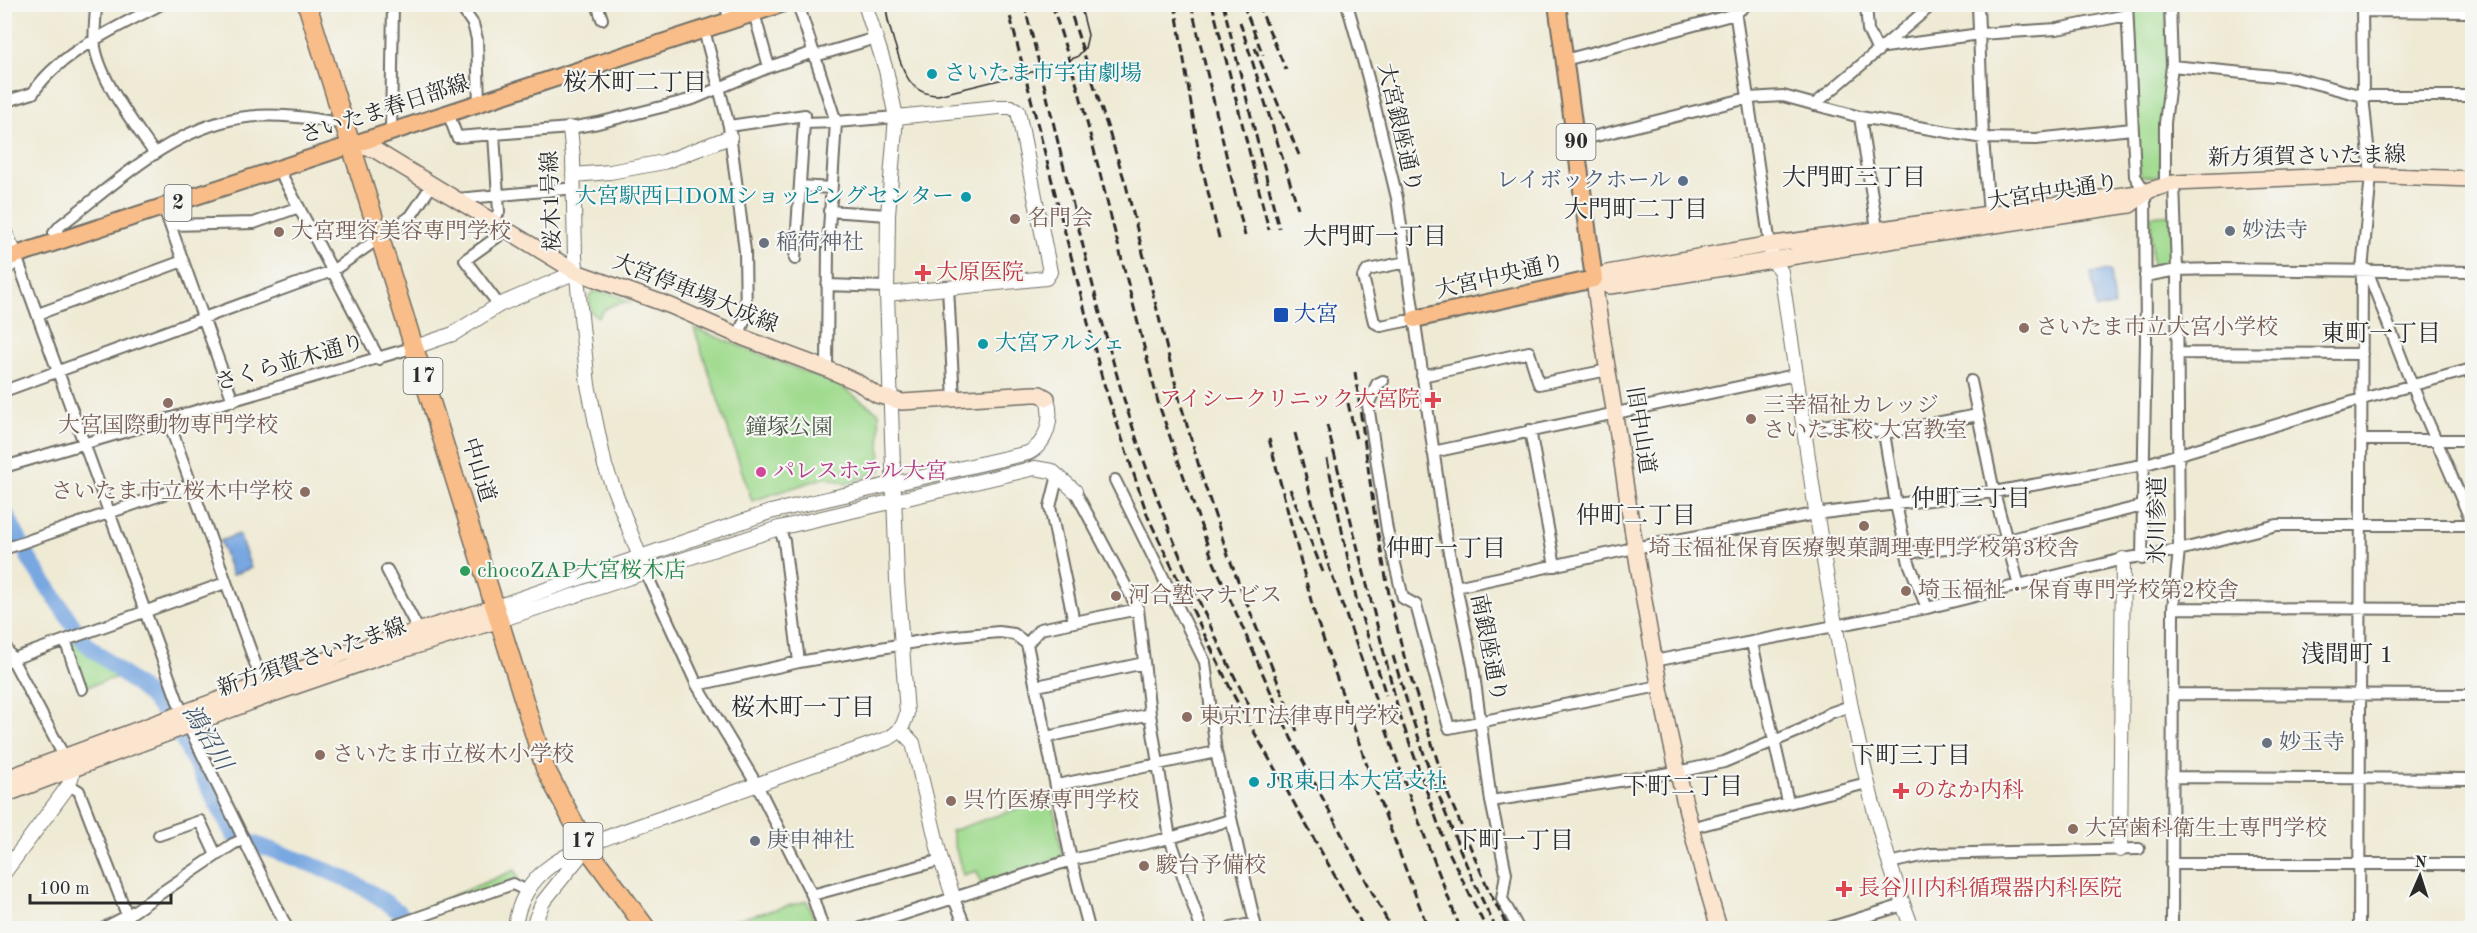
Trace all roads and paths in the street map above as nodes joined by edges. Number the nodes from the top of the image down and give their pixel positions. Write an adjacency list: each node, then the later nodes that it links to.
1 (96, 4): 28 (street)
2 (161, 4): 28 (street)
3 (307, 4): 46 (highway, 中山道 / 17)
4 (393, 4): 49 (street)
5 (459, 4): 39 (street)
6 (597, 4): 23 (street)
7 (726, 4): 24 (street)
8 (780, 4): 22 (main road, さいたま春日部線 / 2)
9 (798, 4): 30 (street)
10 (865, 4): 27 (street)
11 (1347, 4): 84 (street, 大宮銀座通り)
12 (1557, 4): 31 (main road, 旧中山道 / 90)
13 (1747, 4): 19 (street)
14 (1866, 4): 29 (street)
15 (1933, 4): 29 (street)
16 (1978, 4): 26 (street)
17 (2170, 4): 32 (street, 氷川参道)
18 (2362, 8): 21 (street); 35 (street)
19 (1734, 9): 31 (street); 37 (street)
20 (2127, 10): 26 (street); 48 (street)
21 (2472, 12)
22 (754, 13): 24 (main road, さいたま春日部線 / 2); 33 (street)
23 (602, 19)
24 (729, 21): 25 (main road, さいたま春日部線 / 2)
25 (704, 30): 34 (street); 39 (main road, さいたま春日部線 / 2)
26 (1980, 34): 29 (street); 52 (street)
27 (876, 38): 30 (street); 42 (street)
28 (94, 41): 38 (street); 55 (street)
29 (1881, 49): 40 (street)
30 (814, 54): 33 (street); 44 (street)
31 (1565, 60): 53 (main road, 旧中山道 / 90)
32 (2172, 66): 35 (street); 60 (street, 氷川参道)
33 (769, 67): 34 (street)
34 (721, 87): 47 (street); 50 (street)
35 (2363, 96): 36 (street); 58 (street)
36 (2472, 96)
37 (1748, 98): 40 (street); 53 (street); 80 (street)
38 (4, 102)
39 (479, 103): 41 (main road, さいたま春日部線 / 2)
40 (1814, 105): 43 (street)
41 (448, 113): 49 (main road, さいたま春日部線 / 2); 51 (street)
42 (896, 117): 44 (street); 72 (street); 94 (street)
43 (1860, 117): 52 (street); 75 (street)
44 (836, 122): 45 (street); 63 (street)
45 (804, 123): 50 (street); 62 (street)
46 (344, 124): 54 (highway, 中山道 / 17); 55 (street)
47 (570, 128): 51 (street); 57 (street, 桜木1号線)
48 (2133, 129): 52 (street); 65 (street)
49 (391, 131): 54 (main road, さいたま春日部線 / 2)
50 (730, 132): 57 (street); 100 (street)
51 (494, 134): 66 (street)
52 (1983, 138): 71 (street)
53 (1576, 141): 92 (main road, 旧中山道 / 90)
54 (351, 144): 56 (main road, さいたま春日部線 / 2); 61 (main road, 大宮停車場大成線); 78 (highway, 中山道 / 17)
55 (155, 154): 79 (street)
56 (279, 170): 68 (street); 69 (main road, さいたま春日部線 / 2)
57 (573, 175): 89 (street, 桜木1号線)
58 (2371, 175): 59 (main road, 新方須賀さいたま線); 60 (main road, 新方須賀さいたま線); 86 (street)
59 (2472, 179)
60 (2170, 184): 65 (main road, 新方須賀さいたま線); 85 (street, 氷川参道)
61 (432, 185): 67 (main road, 大宮停車場大成線); 78 (street)
62 (800, 186): 63 (street); 82 (street)
63 (831, 188): 70 (street)
64 (565, 189): 66 (street)
65 (2145, 192): 71 (main road, 大宮中央通り); 80 (main road, 大宮中央通り); 91 (street, 氷川参道)
66 (498, 194): 67 (street); 73 (street)
67 (456, 199): 73 (main road, 大宮停車場大成線)
68 (299, 207): 74 (street); 87 (street)
69 (164, 208): 74 (street); 79 (main road, さいたま春日部線 / 2)
70 (829, 212): 72 (street); 93 (street)
71 (1989, 214): 75 (main road, 大宮中央通り)
72 (888, 216): 95 (street)
73 (492, 222): 77 (main road, 大宮停車場大成線)
74 (170, 225): 83 (street)
75 (1877, 229): 80 (main road, 大宮中央通り)
76 (4, 230): 81 (street)
77 (507, 230): 89 (main road, 大宮停車場大成線); 96 (street)
78 (380, 237): 87 (street); 101 (highway, 中山道 / 17)
79 (57, 243): 81 (main road, さいたま春日部線 / 2)
80 (1771, 252): 92 (main road, 大宮中央通り); 110 (street)
81 (10, 258): 88 (street); 97 (street)
82 (795, 259)
83 (183, 261): 97 (street); 98 (street)
84 (1406, 262): 99 (street, 大宮銀座通り); 99 (street)
85 (2177, 270): 86 (street); 91 (street); 102 (street, 氷川参道)
86 (2364, 270): 90 (street); 103 (street); 113 (street)
87 (332, 271): 98 (street); 104 (street)
88 (4, 272)
89 (576, 272): 96 (street, さくら並木通り); 100 (main road, 大宮停車場大成線); 153 (street, 桜木1号線)
90 (2472, 272)
91 (2145, 276): 132 (street, 氷川参道)
92 (1594, 279): 99 (main road, 大宮中央通り); 107 (main road, 旧中山道)
93 (827, 285): 95 (street); 105 (street)
94 (948, 288): 95 (street); 116 (street)
95 (887, 291): 119 (street)
96 (499, 305): 101 (street, さくら並木通り)
97 (38, 314): 108 (street)
98 (203, 318): 108 (street); 118 (street)
99 (1415, 319): 109 (street, 南銀座通り)
100 (738, 336): 105 (main road, 大宮停車場大成線)
101 (415, 347): 104 (street, さくら並木通り); 168 (highway, 中山道 / 17)
102 (2177, 353): 103 (street); 131 (street, 氷川参道)
103 (2362, 354): 117 (street)
104 (379, 359): 118 (street, さくら並木通り)
105 (827, 369): 119 (main road, 大宮停車場大成線)
106 (2472, 369): 113 (street)
107 (1608, 370): 109 (street); 120 (main road, 旧中山道)
108 (58, 372): 114 (street); 129 (street)
109 (1421, 374): 130 (street, 南銀座通り)
110 (1795, 375): 120 (street); 123 (street)
111 (1383, 381): 192 (street)
112 (1971, 381): 121 (street)
113 (2412, 385): 117 (street); 127 (street)
114 (4, 391)
115 (1047, 398): 116 (main road, 大宮停車場大成線); 136 (street)
116 (954, 399): 119 (main road, 大宮停車場大成線)
117 (2362, 399): 126 (street); 131 (street)
118 (233, 401): 122 (street, さくら並木通り)
119 (897, 401): 136 (street)
120 (1614, 412): 124 (street); 150 (main road, 旧中山道)
121 (1978, 415): 125 (street); 139 (street)
122 (168, 420): 129 (street, さくら並木通り); 137 (street)
123 (1803, 429): 125 (street); 144 (street)
124 (1530, 430): 130 (street); 156 (street)
125 (1884, 433): 141 (street)
126 (2361, 440): 127 (street); 146 (street)
127 (2436, 440): 128 (street); 145 (street)
128 (2472, 440)
129 (84, 444): 133 (street, さくら並木通り); 143 (street)
130 (1433, 452): 161 (street, 南銀座通り)
131 (2177, 454): 132 (street); 151 (street, 氷川参道)
132 (2143, 465): 139 (street); 142 (street, 氷川参道)
133 (4, 467)
134 (1058, 475): 138 (street); 140 (street); 169 (street)
135 (1115, 480): 196 (street)
136 (894, 483): 140 (street); 153 (street)
137 (190, 485): 143 (street); 159 (street)
138 (1075, 491): 164 (street)
139 (1994, 492): 141 (street); 148 (street)
140 (895, 500): 147 (street); 176 (street)
141 (1896, 505): 144 (street); 152 (street)
142 (2142, 506): 148 (street); 154 (street, 氷川参道)
143 (109, 512): 149 (street); 167 (street)
144 (1815, 514): 150 (street); 170 (street)
145 (2472, 524): 146 (street)
146 (2360, 525): 151 (street); 165 (street)
147 (779, 528): 158 (street); 179 (street)
148 (2007, 540): 152 (street); 160 (street)
149 (13, 546)
150 (1634, 548): 156 (street); 178 (main road, 旧中山道)
151 (2179, 550): 154 (street); 163 (street, 氷川参道)
152 (1907, 553): 162 (street)
153 (640, 558): 158 (street, 桜木1号線); 168 (street)
154 (2142, 558): 155 (street)
155 (2123, 559): 160 (street); 217 (street)
156 (1555, 566): 161 (street)
157 (387, 570): 171 (street)
158 (646, 573): 168 (street); 181 (street)
159 (225, 583): 167 (street); 185 (street)
160 (2019, 586): 162 (street)
161 (1456, 587): 192 (street, 南銀座通り)
162 (1927, 608): 170 (street)
163 (2174, 608): 165 (street); 186 (street, 氷川参道)
164 (1138, 609): 169 (street); 180 (street)
165 (2360, 609): 166 (street); 187 (street)
166 (2472, 609)
167 (145, 611): 172 (street); 191 (street)
168 (498, 614): 171 (main road, 新方須賀さいたま線); 185 (main road, 新方須賀さいたま線); 215 (highway, 中山道 / 17)
169 (1074, 622): 175 (street)
170 (1835, 627): 173 (street); 189 (street)
171 (419, 631): 185 (main road, 新方須賀さいたま線)
172 (67, 639): 177 (street); 184 (street)
173 (1752, 643): 178 (street); 195 (street)
174 (4, 644): 177 (street)
175 (1028, 644): 176 (street); 182 (street)
176 (903, 645): 179 (street); 193 (street)
177 (9, 660): 198 (street)
178 (1654, 661): 183 (main road, 旧中山道)
179 (799, 662): 181 (street)
180 (1144, 663): 182 (street); 190 (street)
181 (697, 685): 205 (street)
182 (1037, 686): 194 (street)
183 (1659, 686): 192 (street); 199 (main road, 旧中山道)
184 (82, 689)
185 (264, 689): 191 (main road, 新方須賀さいたま線)
186 (2173, 694): 187 (street); 200 (street, 氷川参道)
187 (2359, 694): 188 (street); 201 (street)
188 (2472, 695)
189 (1850, 706): 195 (street); 204 (street)
190 (1150, 714): 194 (street); 197 (street)
191 (183, 720): 198 (main road, 新方須賀さいたま線); 214 (street)
192 (1482, 722): 208 (street, 南銀座通り)
193 (901, 730): 205 (street); 219 (street)
194 (1047, 737): 206 (street)
195 (1773, 741): 199 (street); 209 (street)
196 (1216, 752): 197 (street); 210 (street)
197 (1158, 764): 206 (street); 213 (street)
198 (69, 771): 202 (main road, 新方須賀さいたま線); 207 (main road, 新方須賀さいたま線); 225 (street); 230 (street)
199 (1677, 772): 208 (street); 211 (main road, 旧中山道)
200 (2172, 777): 201 (street); 222 (street, 氷川参道)
201 (2360, 778): 203 (street); 223 (street)
202 (4, 779)
203 (2472, 779)
204 (1867, 783): 209 (street); 221 (street)
205 (757, 785): 215 (street); 227 (street)
206 (1057, 785): 220 (street)
207 (4, 795)
208 (1491, 801): 245 (street, 南銀座通り)
209 (1788, 802): 211 (street)
210 (1230, 820): 213 (street); 231 (street)
211 (1690, 828): 246 (main road, 旧中山道)
212 (159, 835): 218 (street)
213 (1170, 838): 220 (street); 243 (street)
214 (240, 841): 218 (street); 234 (street)
215 (587, 848): 226 (street); 237 (street); 238 (highway, 中山道 / 17)
216 (2139, 849): 217 (street)
217 (2120, 850): 221 (street)
218 (216, 855): 230 (street)
219 (941, 860): 227 (street); 228 (street)
220 (1071, 860): 228 (street); 242 (street)
221 (1889, 862): 229 (street)
222 (2171, 864): 223 (street); 249 (street, 氷川参道)
223 (2360, 864): 224 (street); 250 (street)
224 (2472, 864)
225 (4, 873)
226 (527, 891): 235 (street); 236 (street)
227 (812, 895): 239 (street)
228 (954, 899): 240 (street); 241 (street)
229 (1903, 905): 247 (street); 248 (street)
230 (127, 916): 232 (street); 233 (street)
231 (1255, 926): 244 (street)
232 (104, 928)
233 (132, 928)
234 (287, 928)
235 (388, 928)
236 (515, 928)
237 (532, 928)
238 (646, 928)
239 (823, 928)
240 (861, 928)
241 (966, 928)
242 (1089, 928)
243 (1201, 928)
244 (1231, 928)
245 (1518, 928)
246 (1719, 928)
247 (1829, 928)
248 (1912, 928)
249 (2172, 928)
250 (2359, 928)

